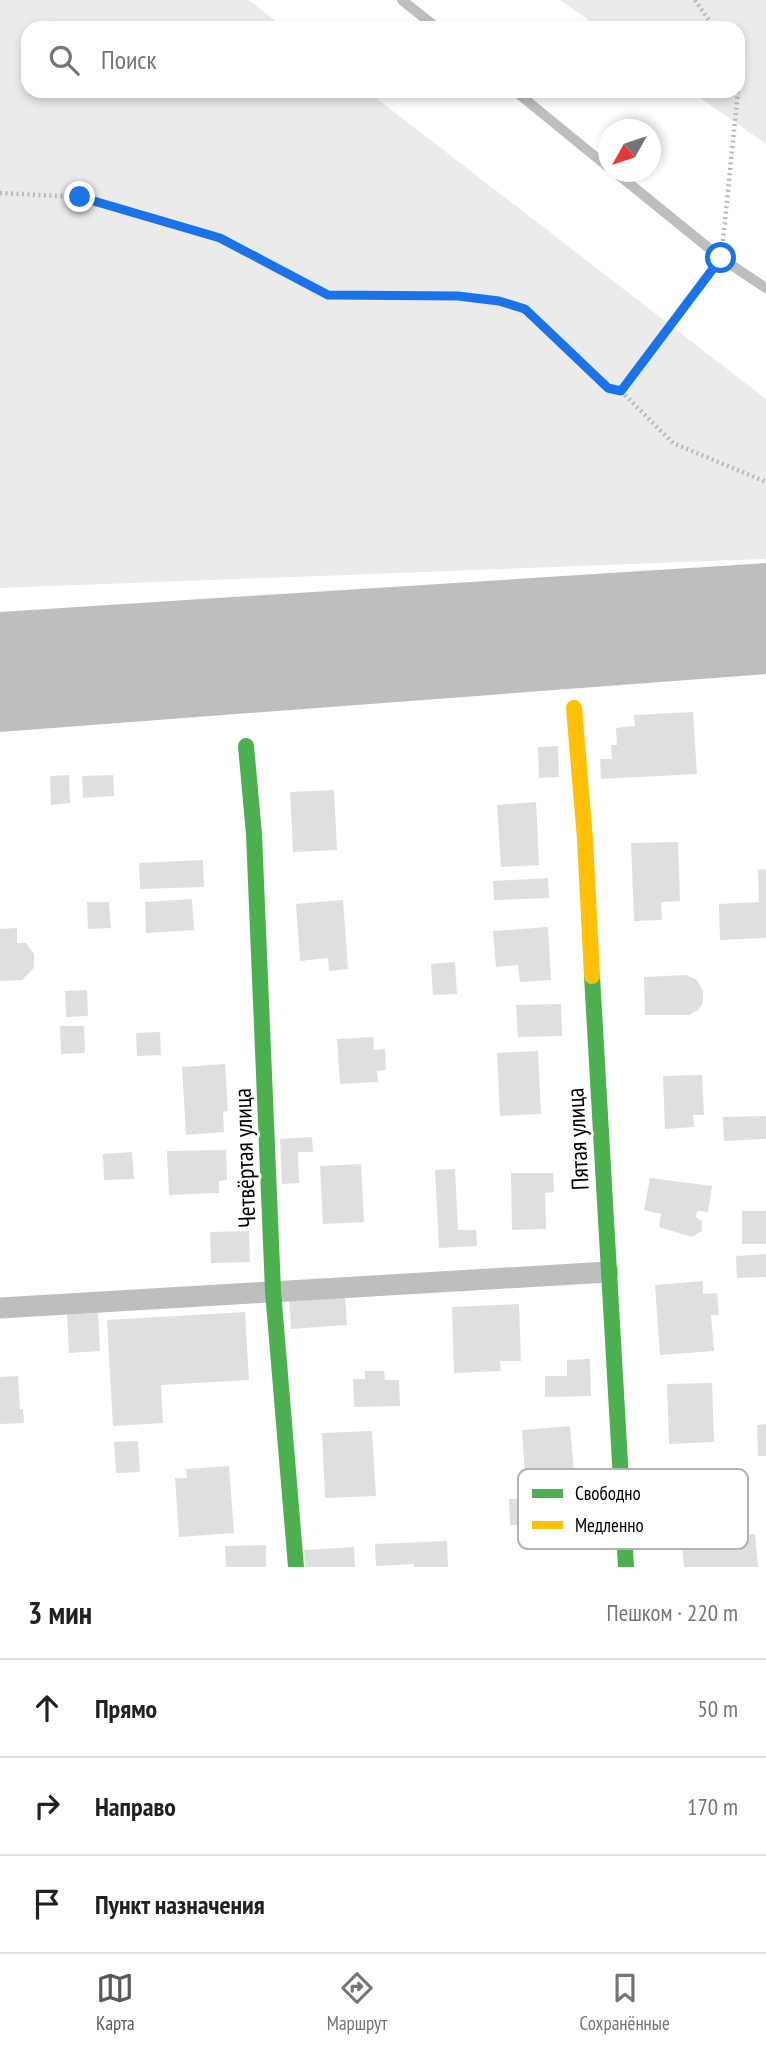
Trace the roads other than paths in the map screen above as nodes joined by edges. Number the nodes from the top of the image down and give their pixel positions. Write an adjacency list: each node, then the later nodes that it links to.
1 (402, 0): 2 (lane)
2 (428, 21)
3 (524, 98): 4 (lane)
4 (598, 159)
5 (627, 182): 6 (lane)
6 (766, 288)
7 (574, 708): 9 (street, Пятая улица)
8 (246, 746): 10 (street, Четвёртая улица)
9 (608, 1272): 10 (street); 12 (street, Пятая улица)
10 (273, 1291): 11 (street); 14 (street, Четвёртая улица)
11 (0, 1308)
12 (620, 1469)
13 (625, 1549): 15 (street, Пятая улица)
14 (296, 1567)
15 (626, 1567)

